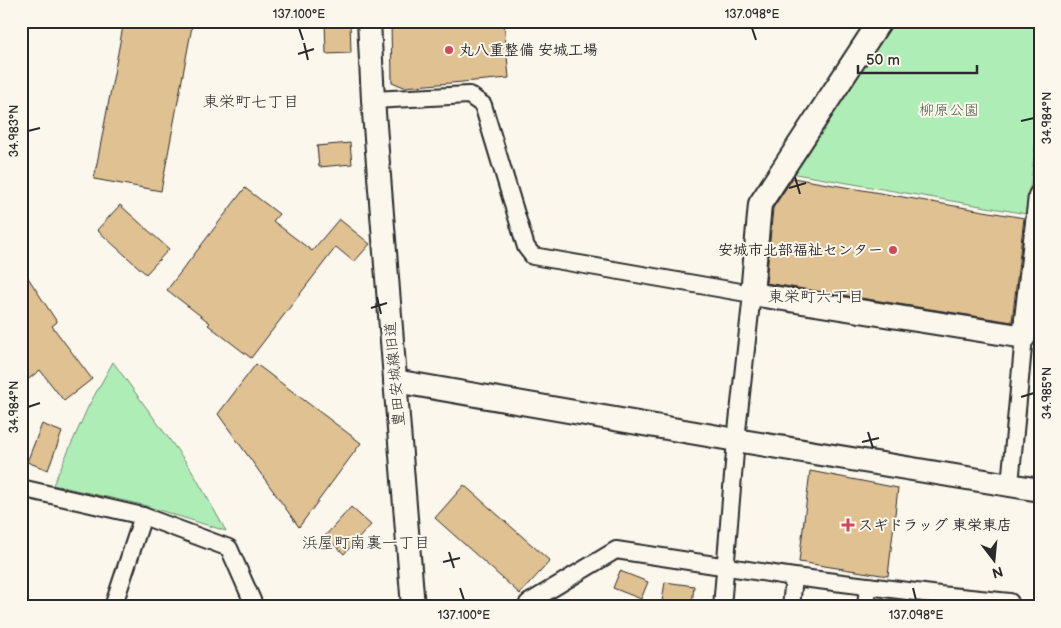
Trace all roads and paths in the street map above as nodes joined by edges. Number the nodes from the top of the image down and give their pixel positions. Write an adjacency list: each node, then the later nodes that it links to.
1 (369, 21): 3 (street, 豊田安城線旧道)
2 (880, 21): 5 (street)
3 (373, 100): 5 (street); 7 (street, 豊田安城線旧道)
4 (1040, 196): 6 (street)
5 (752, 294): 6 (street); 8 (street)
6 (1024, 337): 9 (street)
7 (396, 381): 8 (street); 19 (street, 豊田安城線旧道)
8 (736, 440): 9 (street); 13 (street)
9 (1010, 484): 11 (street)
10 (21, 488): 12 (street)
11 (1040, 490)
12 (143, 516): 17 (street); 18 (street)
13 (726, 566): 14 (street); 20 (street); 21 (street)
14 (794, 577): 15 (street); 22 (street)
15 (868, 586): 16 (street); 23 (street)
16 (939, 601): 24 (street)
17 (113, 607)
18 (255, 607)
19 (413, 607)
20 (527, 607)
21 (722, 607)
22 (791, 607)
23 (866, 607)
24 (1010, 607)

